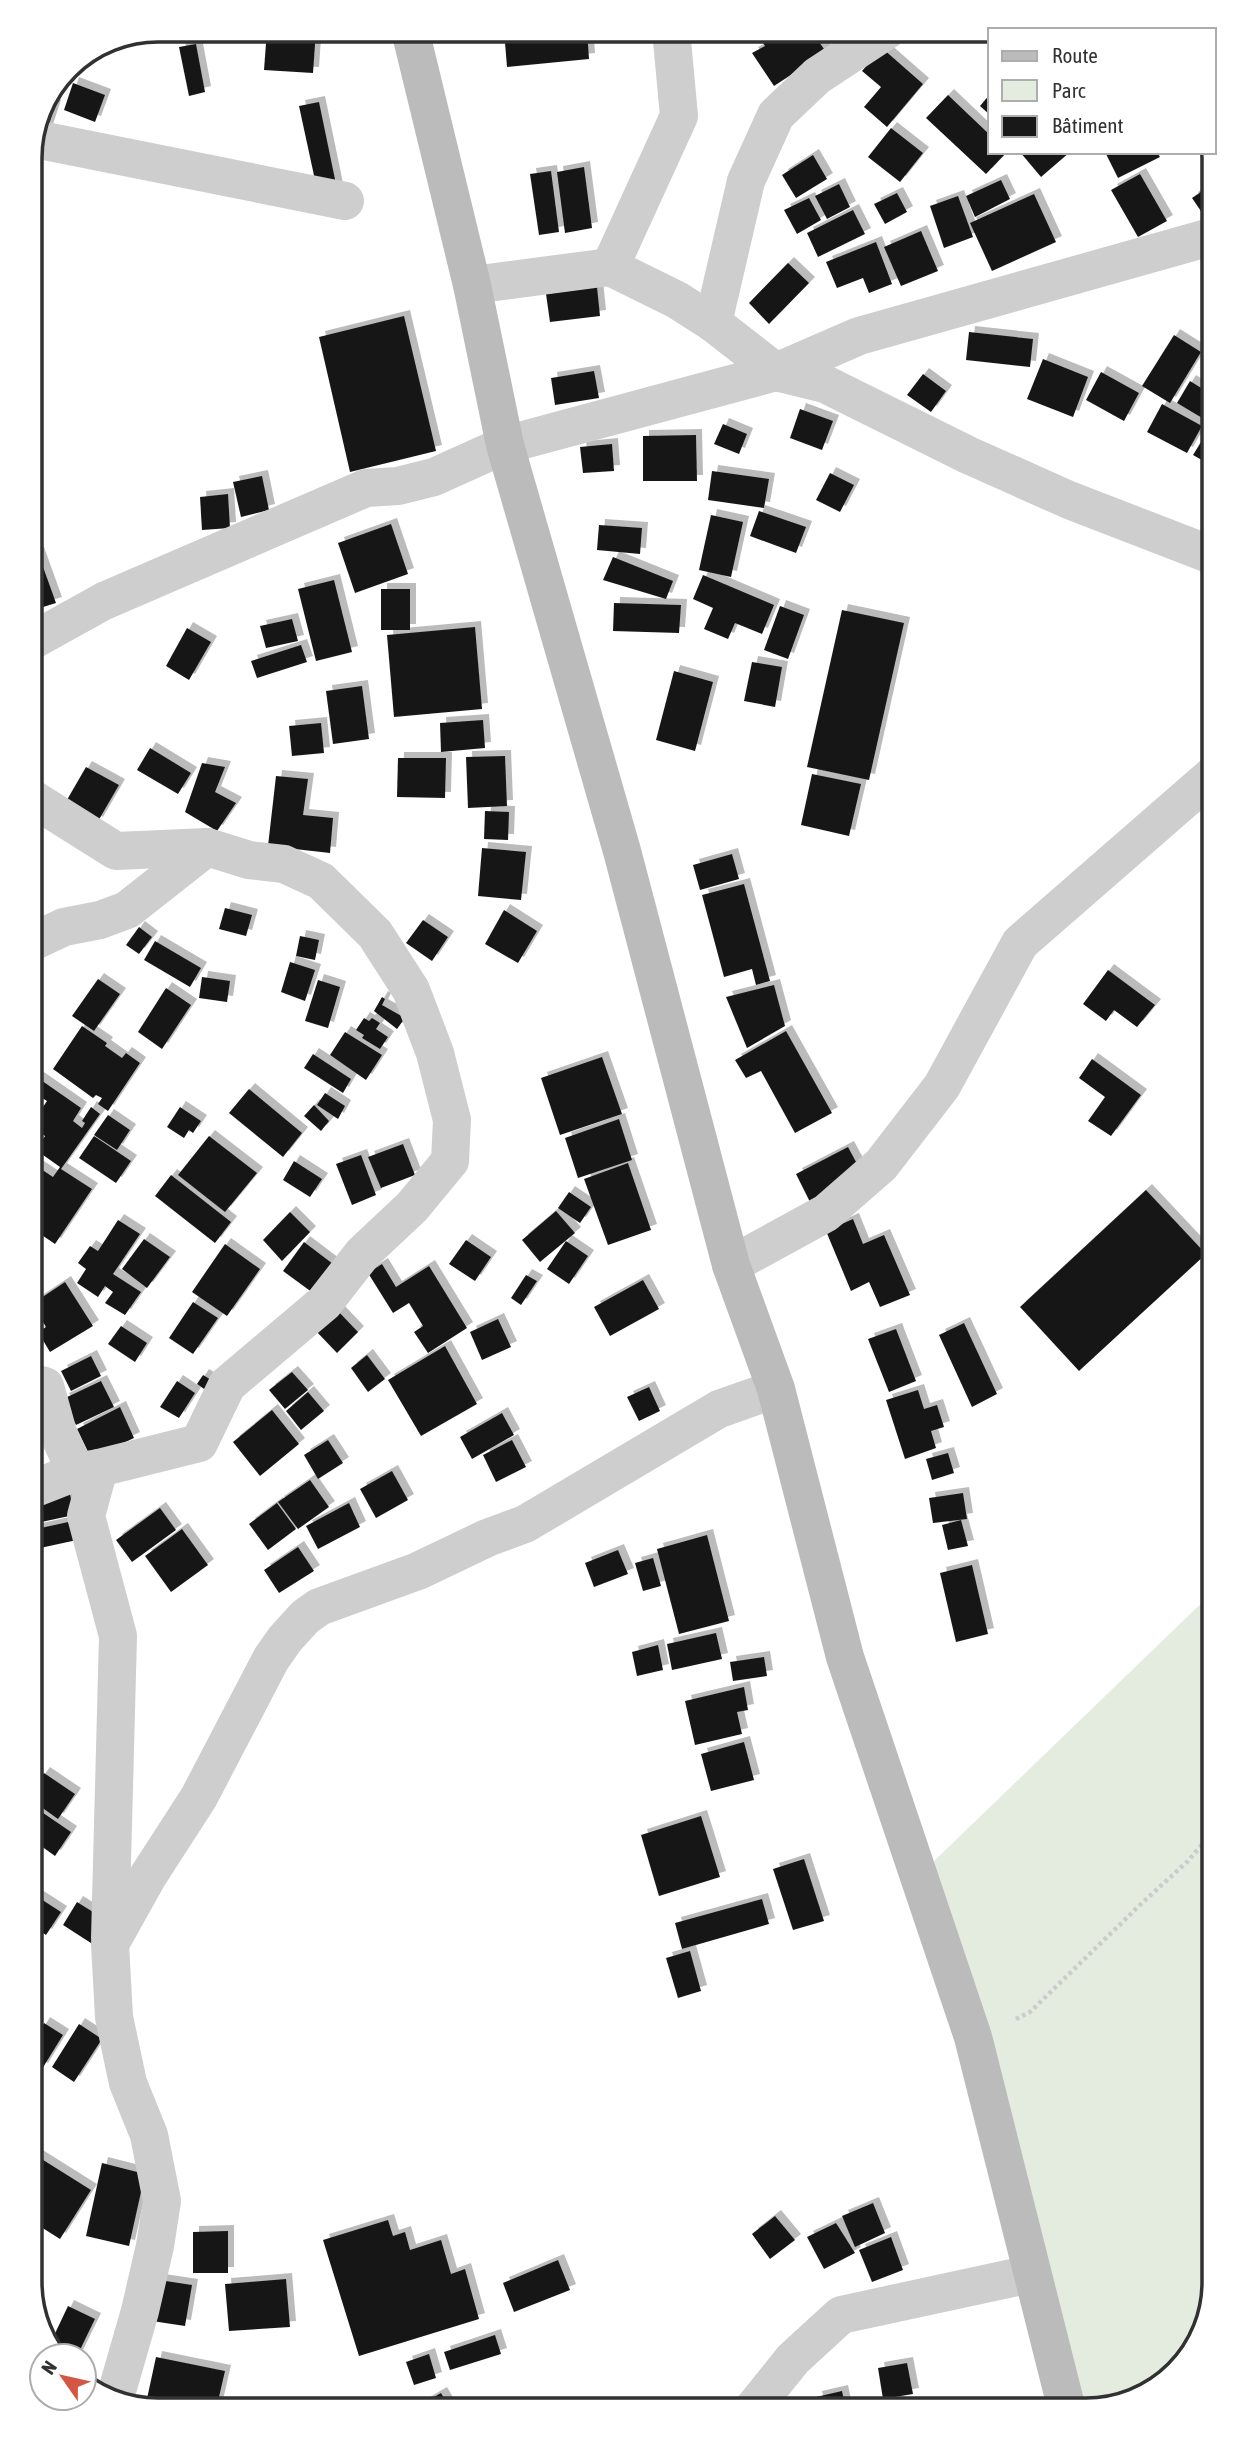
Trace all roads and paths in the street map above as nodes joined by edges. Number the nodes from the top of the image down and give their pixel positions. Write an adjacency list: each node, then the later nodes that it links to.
1 (413, 42): 8 (street)
2 (672, 42): 7 (street)
3 (869, 42): 9 (street)
4 (44, 141): 5 (street)
5 (345, 201)
6 (1202, 239): 10 (street)
7 (610, 267): 8 (street); 9 (street)
8 (472, 285): 11 (street)
9 (713, 323): 10 (street)
10 (776, 372): 11 (street); 12 (street)
11 (505, 445): 13 (street); 18 (street)
12 (1202, 551)
13 (42, 635)
14 (1202, 784): 18 (street)
15 (42, 804): 16 (street)
16 (207, 847): 17 (street); 21 (street)
17 (42, 937)
18 (731, 1265): 20 (street)
19 (42, 1385): 21 (street)
20 (776, 1388): 24 (street); 25 (street)
21 (88, 1470): 22 (street); 24 (street)
22 (42, 1486)
23 (1202, 1844): 25 (path)
24 (110, 1944): 27 (street)
25 (973, 2037): 26 (street)
26 (1031, 2274): 28 (street); 29 (street)
27 (117, 2390)
28 (762, 2398)
29 (1064, 2398)

